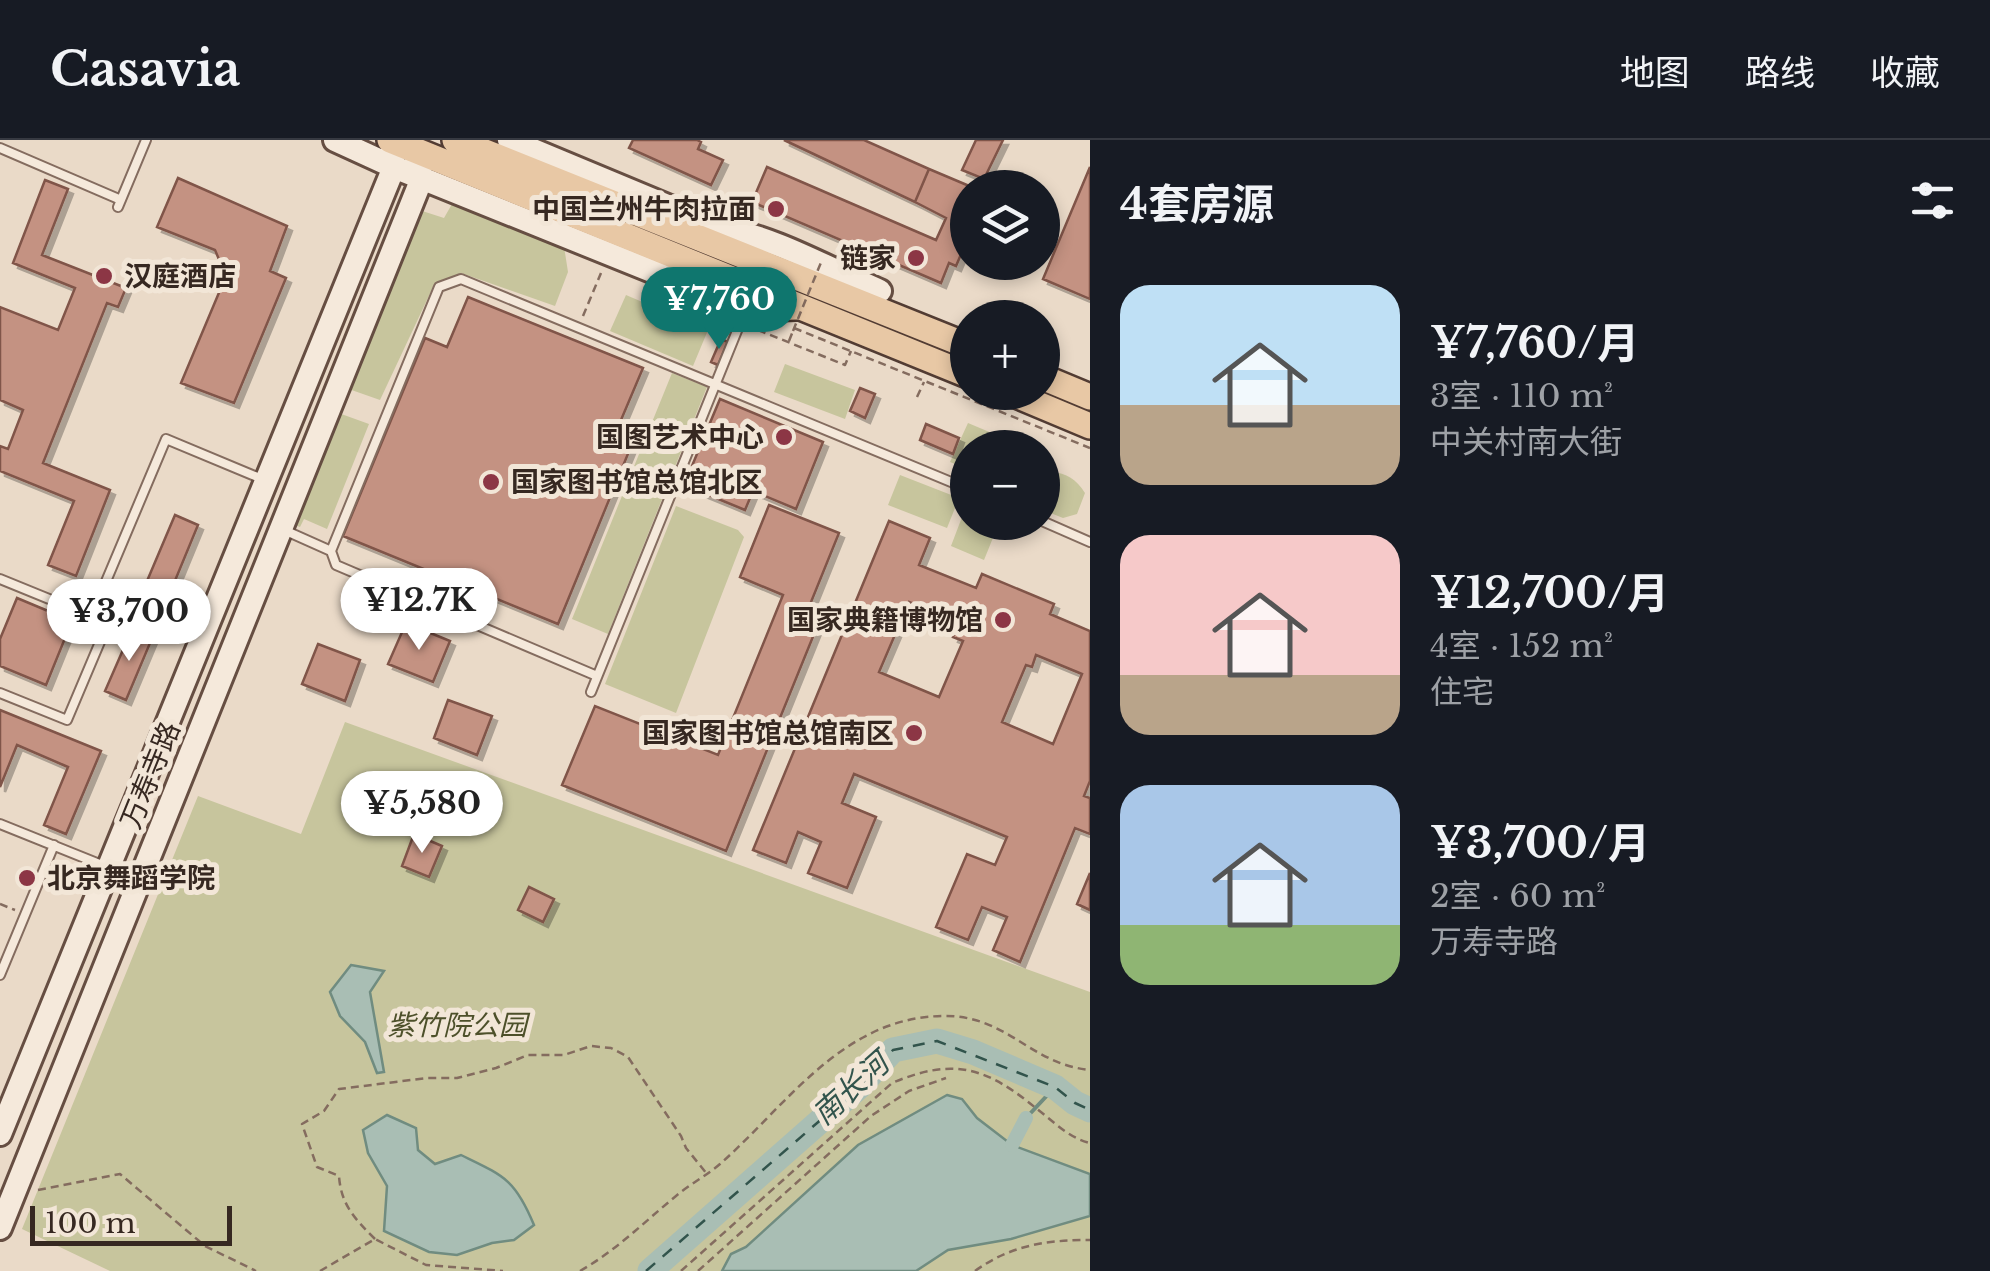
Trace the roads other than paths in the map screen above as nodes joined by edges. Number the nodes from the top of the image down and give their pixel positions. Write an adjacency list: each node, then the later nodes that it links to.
1 (146, 140): 6 (lane)
2 (335, 140): 7 (street)
3 (455, 140): 10 (main road)
4 (509, 140): 9 (street)
5 (399, 142): 7 (street); 8 (street); 12 (main road)
6 (0, 148)
7 (394, 167): 8 (street); 22 (street, 万寿寺路)
8 (422, 178): 13 (street); 24 (street, 万寿寺路)
9 (720, 228): 10 (main road); 11 (street)
10 (681, 229): 14 (main road)
11 (880, 292): 14 (main road)
12 (807, 307): 13 (main road); 16 (main road)
13 (752, 319): 17 (lane)
14 (917, 325): 15 (main road)
15 (950, 339)
16 (950, 367)
17 (718, 384): 23 (lane); 27 (lane); 30 (lane)
18 (1060, 384): 19 (main road)
19 (1090, 397)
20 (1052, 410): 21 (main road)
21 (1090, 426)
22 (266, 481): 29 (lane); 35 (street, 万寿寺路)
23 (950, 481)
24 (281, 529): 27 (lane); 38 (street, 万寿寺路)
25 (1060, 530): 26 (lane)
26 (1090, 542)
27 (330, 550): 30 (lane)
28 (0, 580): 29 (lane)
29 (91, 617): 32 (lane)
30 (597, 676): 31 (lane)
31 (591, 692)
32 (0, 693)
33 (0, 824): 34 (lane)
34 (54, 846): 35 (lane); 36 (lane)
35 (109, 868): 37 (street, 万寿寺路)
36 (0, 975)
37 (1, 1126)
38 (0, 1228)

